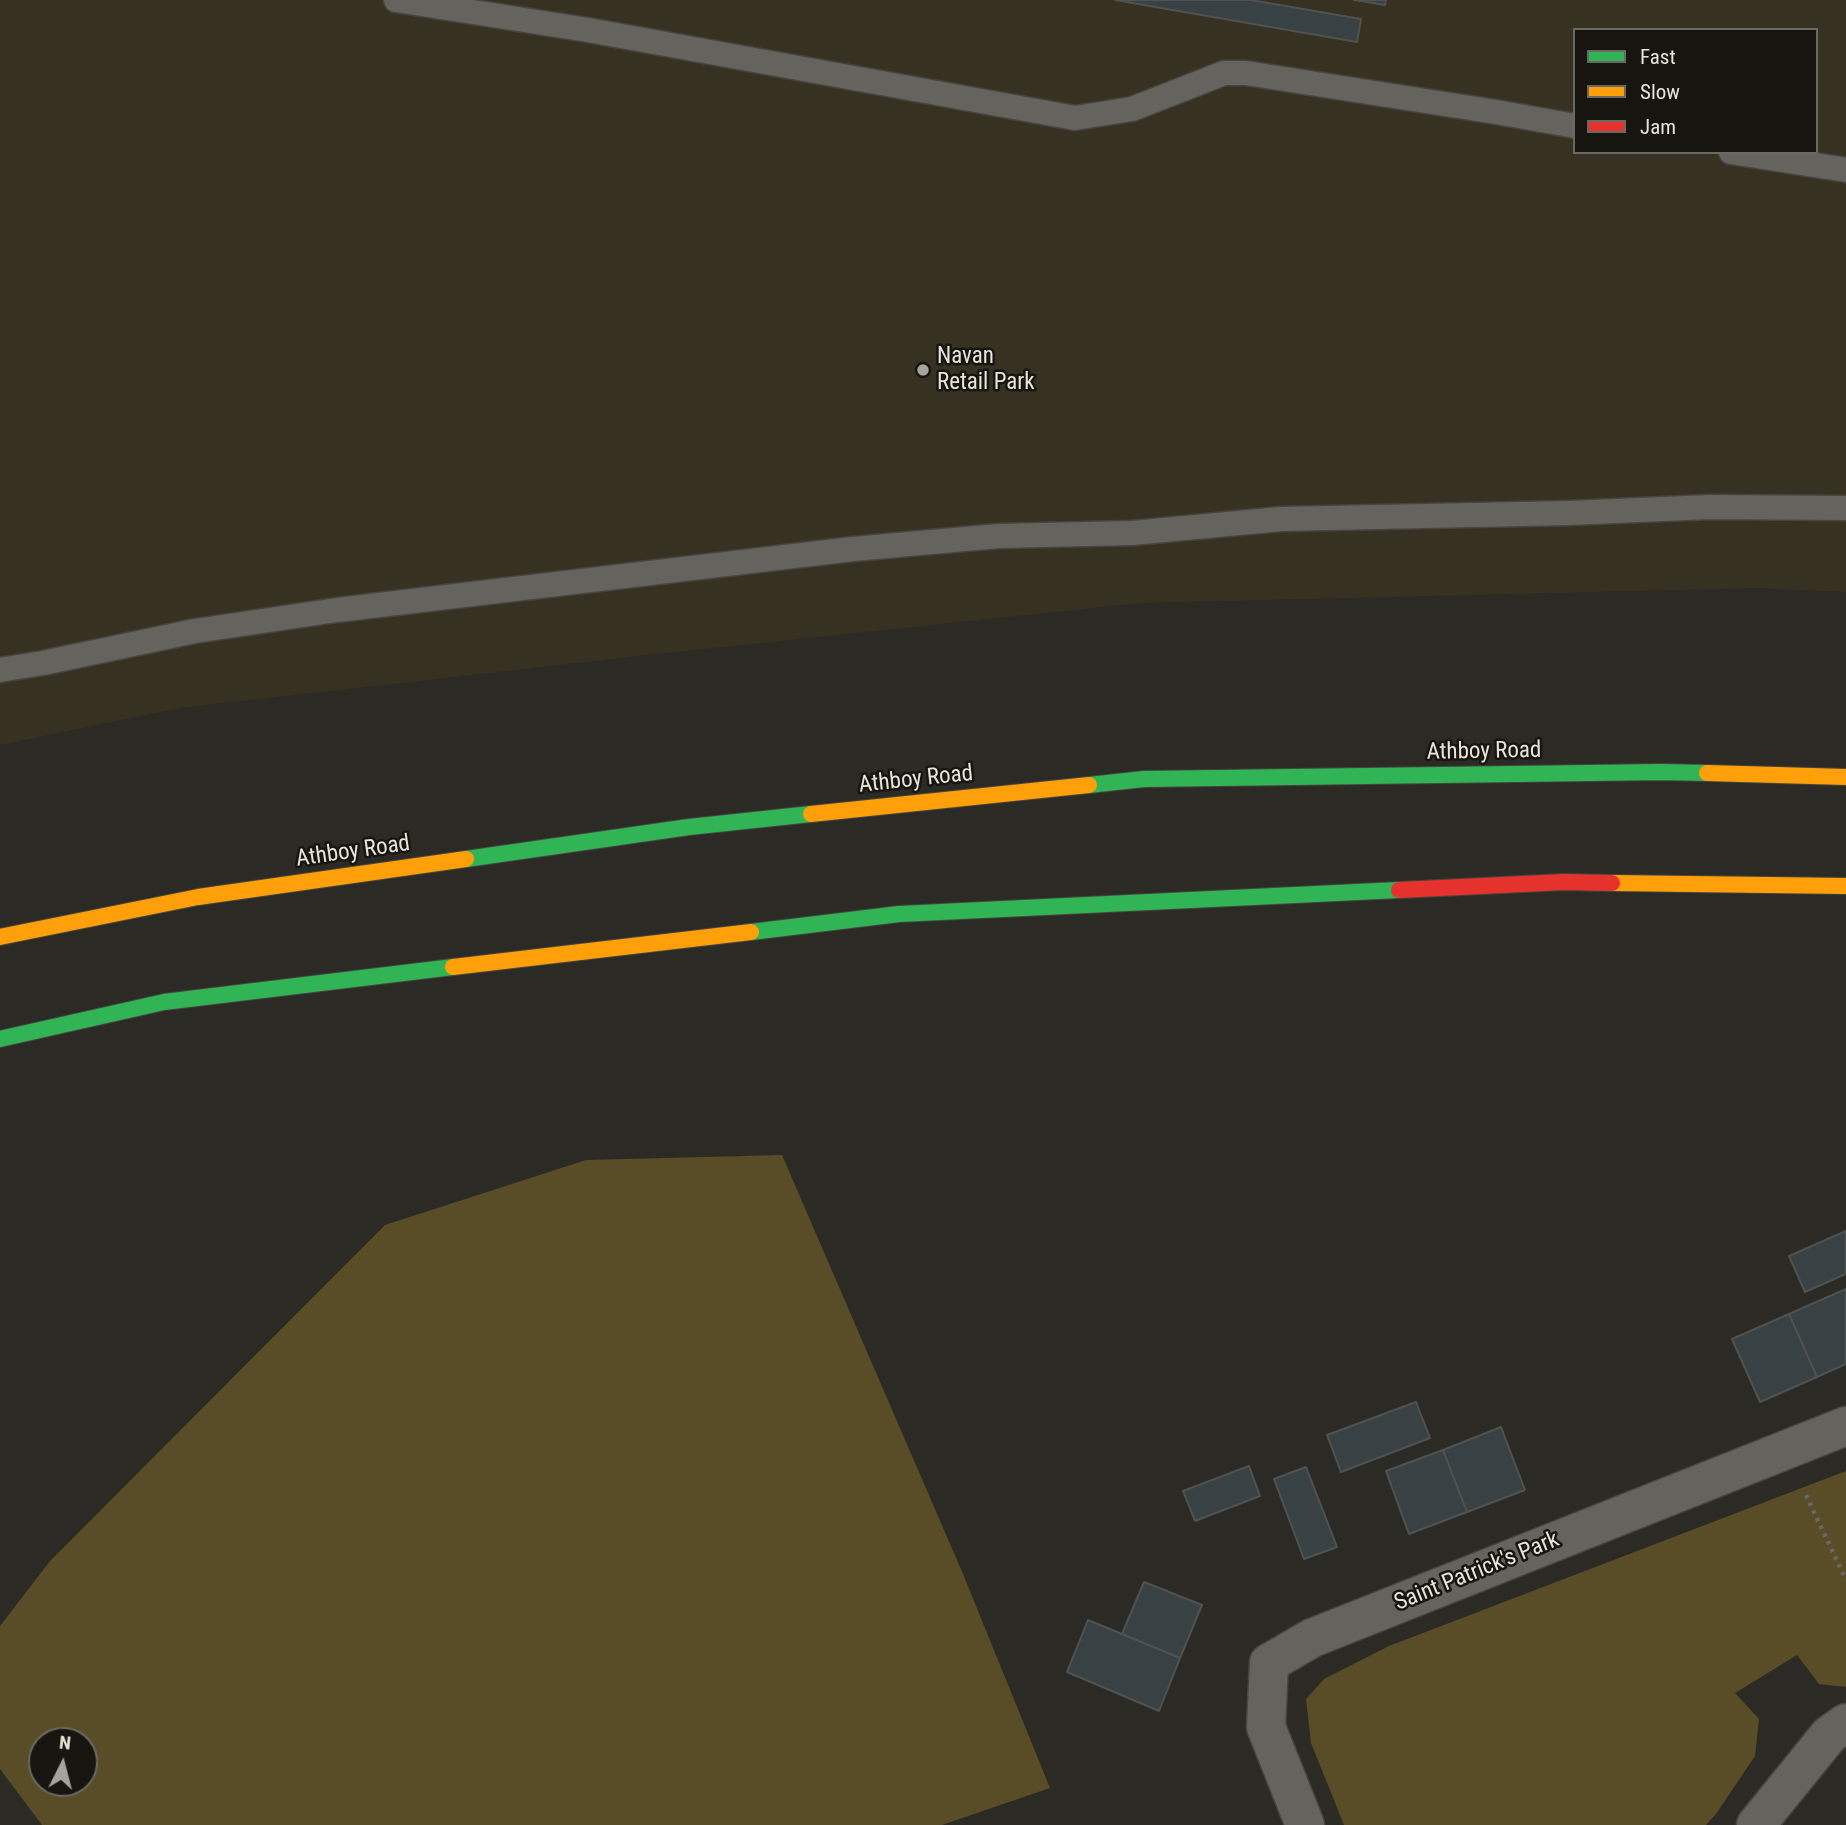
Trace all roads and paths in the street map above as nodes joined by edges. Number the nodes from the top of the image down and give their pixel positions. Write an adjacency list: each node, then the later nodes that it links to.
1 (396, 0): 2 (lane)
2 (1573, 126)
3 (1744, 154): 4 (lane)
4 (1846, 170)
5 (1846, 508): 6 (lane)
6 (0, 670)
7 (1846, 777): 9 (main road, Athboy Road)
8 (1846, 886): 10 (main road)
9 (0, 937)
10 (0, 1039)
11 (1846, 1426): 12 (street, Saint Patrick's Park)
12 (1785, 1450): 13 (path); 15 (street, Saint Patrick's Park)
13 (1846, 1580)
14 (1846, 1723): 16 (street)
15 (1305, 1825)
16 (1756, 1825)

